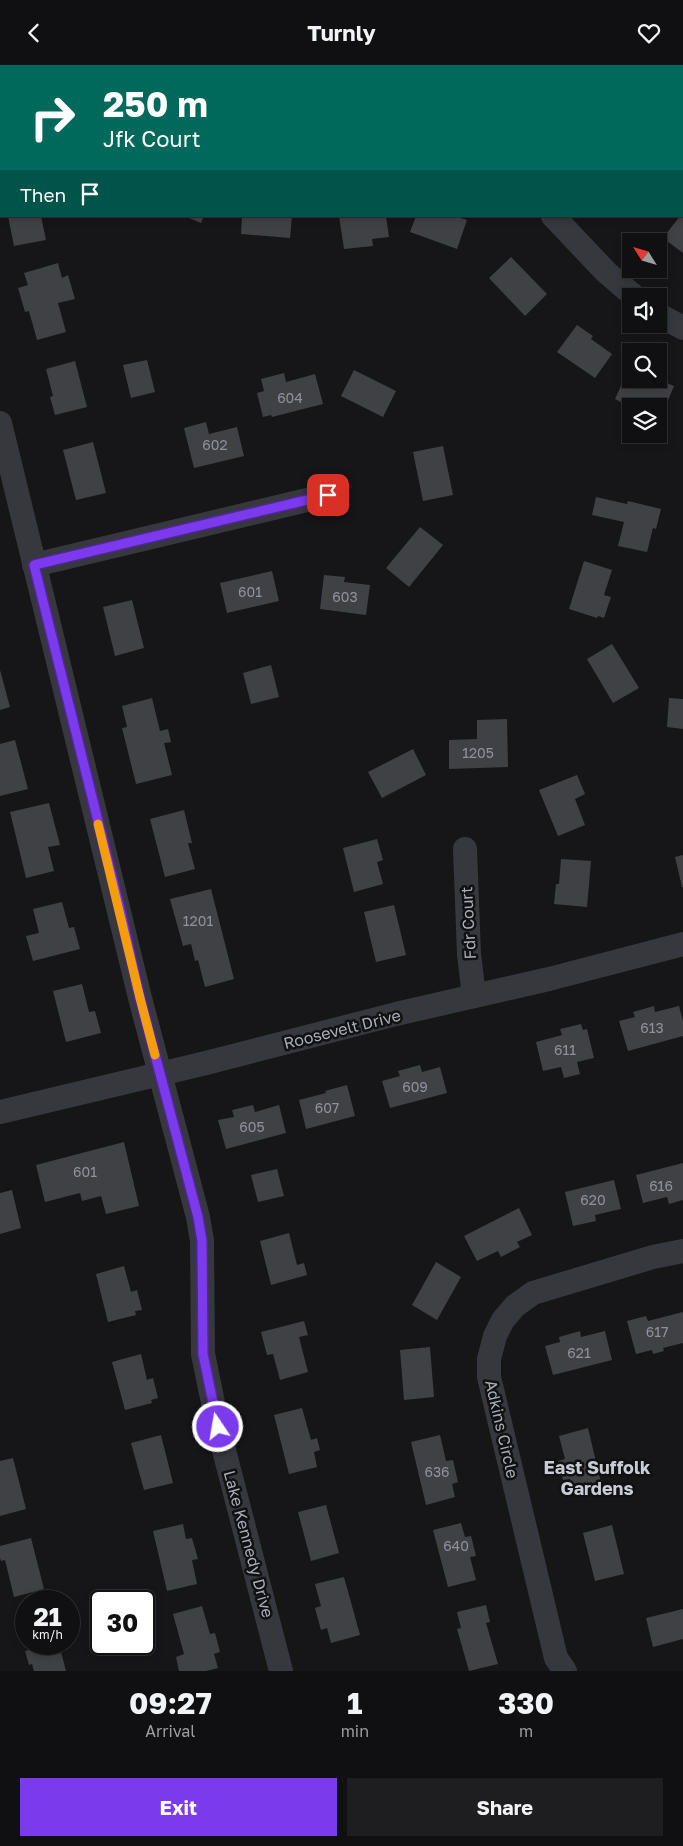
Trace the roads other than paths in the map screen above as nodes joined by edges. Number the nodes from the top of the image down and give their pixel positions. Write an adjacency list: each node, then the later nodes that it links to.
1 (553, 217): 2 (street)
2 (625, 288)
3 (667, 319): 4 (street)
4 (683, 328)
5 (0, 423): 7 (street, Lake Kennedy Drive)
6 (328, 495): 7 (street)
7 (34, 565): 11 (street, Lake Kennedy Drive)
8 (465, 849): 10 (street, Fdr Court)
9 (683, 944): 10 (street, Roosevelt Drive)
10 (474, 996): 11 (street, Roosevelt Drive)
11 (160, 1074): 12 (street, Roosevelt Drive); 14 (street, Lake Kennedy Drive)
12 (0, 1112)
13 (683, 1251): 15 (street, Adkins Circle)
14 (281, 1671)
15 (565, 1671)

